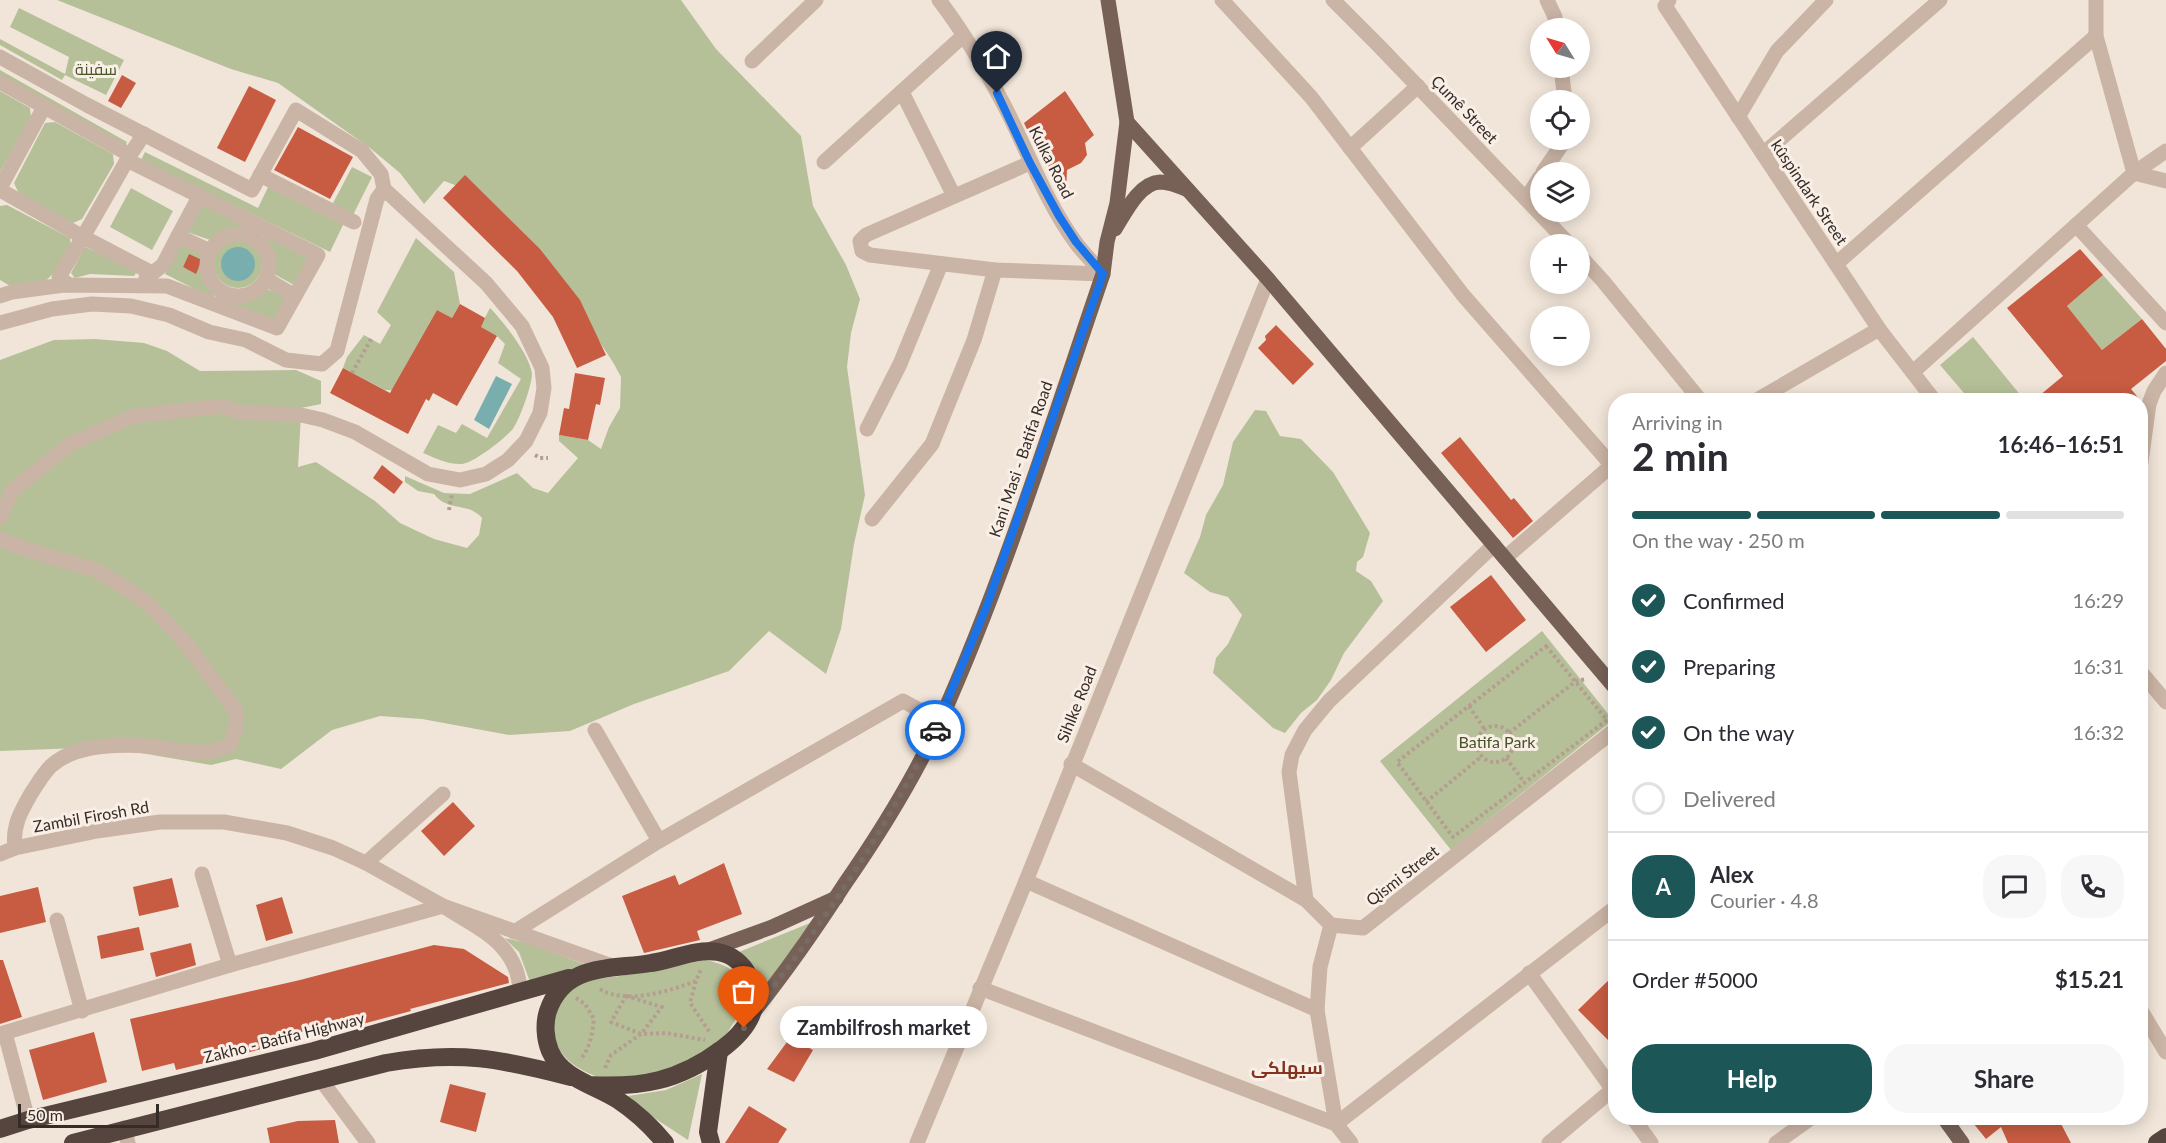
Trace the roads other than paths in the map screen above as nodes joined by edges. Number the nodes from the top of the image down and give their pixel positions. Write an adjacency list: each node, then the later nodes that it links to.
1 (816, 0): 15 (street)
2 (939, 0): 12 (street, Kulka Road)
3 (1108, 0): 21 (main road, Kani Masi - Batifa Road)
4 (1222, 0): 23 (street)
5 (1333, 0): 17 (street, Çumê Street)
6 (1547, 0): 11 (street)
7 (1669, 0): 20 (street, kûspindark Street)
8 (1826, 0): 20 (street)
9 (1940, 0): 25 (street)
10 (2096, 0): 13 (street)
11 (1555, 18)
12 (963, 36): 18 (street); 28 (street, Kulka Road)
13 (2096, 36): 29 (street); 48 (street)
14 (0, 57): 22 (street)
15 (752, 61)
16 (0, 82): 19 (street)
17 (1418, 86): 23 (street); 38 (street, Çumê Street)
18 (902, 92): 27 (street); 37 (street)
19 (44, 107): 26 (street); 32 (street)
20 (1738, 117): 25 (street, kûspindark Street)
21 (1127, 122): 34 (main road); 45 (main road, Kani Masi - Batifa Road)
22 (144, 134): 26 (street); 30 (street)
23 (1350, 148): 70 (street)
24 (2166, 151): 29 (street)
25 (1763, 154): 48 (street, kûspindark Street)
26 (128, 157): 36 (street); 44 (street)
27 (824, 162)
28 (1030, 163): 37 (street); 52 (street, Kulka Road)
29 (2134, 173): 31 (street); 40 (street)
30 (260, 175): 33 (street); 39 (street)
31 (2166, 181)
32 (0, 189): 44 (street)
33 (384, 189): 60 (street); 72 (street)
34 (1188, 190): 45 (main road); 54 (main road)
35 (1530, 193): 38 (street)
36 (200, 195): 41 (street); 43 (street)
37 (954, 196): 47 (street)
38 (1526, 200): 42 (street, Çumê Street)
39 (354, 222)
40 (2076, 225): 61 (street); 63 (street)
41 (257, 231): 46 (street); 53 (street); 58 (street)
42 (1559, 234)
43 (178, 236): 46 (street); 51 (street)
44 (83, 237): 51 (street); 55 (street)
45 (1107, 242): 52 (main road, Kani Masi - Batifa Road)
46 (210, 252): 59 (street)
47 (941, 264): 50 (street); 69 (street)
48 (1836, 264): 62 (street, kûspindark Street)
49 (1590, 266): 65 (street)
50 (995, 270): 52 (street); 73 (street)
51 (152, 273): 56 (street)
52 (1103, 274): 80 (main road, Kani Masi - Batifa Road)
53 (266, 279): 58 (street); 59 (street)
54 (1268, 279): 75 (main road); 83 (street, Sihlke Road)
55 (69, 285): 56 (street); 57 (street)
56 (138, 285): 59 (street)
57 (3, 292)
58 (295, 296): 59 (street)
59 (221, 299)
60 (0, 323)
61 (2166, 323)
62 (1879, 329): 63 (street, kûspindark Street); 66 (street)
63 (1913, 372): 67 (street, kûspindark Street)
64 (2166, 373): 68 (street)
65 (1694, 393)
66 (1769, 393)
67 (1929, 393)
68 (2148, 411)
69 (867, 429)
70 (1608, 462)
71 (1608, 472): 76 (street)
72 (0, 516)
73 (872, 519)
74 (0, 539): 86 (street, Zambil Firosh Rd)
75 (1494, 545): 76 (main road); 92 (street)
76 (1506, 558): 77 (main road)
77 (1608, 680)
78 (2148, 683): 79 (street)
79 (2166, 702)
80 (940, 721): 85 (street); 91 (main road, Kani Masi - Batifa Road)
81 (595, 730): 85 (street)
82 (1608, 735): 96 (street, Qismi Street)
83 (1071, 764): 90 (street, Sihlke Road); 92 (street)
84 (443, 794): 88 (street)
85 (659, 841): 97 (street)
86 (15, 848): 87 (street); 88 (street, Zambil Firosh Rd)
87 (0, 854)
88 (366, 863): 93 (street, Zambil Firosh Rd)
89 (202, 874): 99 (street)
90 (1026, 881): 103 (street, Sihlke Road); 105 (street)
91 (836, 898): 98 (main road); 107 (main road, Kani Masi - Batifa Road)
92 (1306, 900): 96 (street)
93 (444, 906): 97 (street, Zambil Firosh Rd); 99 (street); 104 (street)
94 (1608, 913): 101 (street)
95 (57, 920): 106 (street)
96 (1331, 925): 105 (street)
97 (514, 932): 100 (street, Zambil Firosh Rd)
98 (705, 955): 100 (highway, Zakho - Batifa Highway); 107 (highway)
99 (230, 965): 106 (street)
100 (615, 967): 102 (highway, Zakho - Batifa Highway)
101 (1529, 973): 114 (street); 117 (street)
102 (572, 984): 104 (highway, Zakho - Batifa Highway); 112 (highway)
103 (980, 988): 117 (street); 128 (street, Sihlke Road)
104 (520, 993): 116 (highway, Zakho - Batifa Highway)
105 (1317, 1010): 117 (street)
106 (82, 1011): 109 (street)
107 (752, 1014): 110 (highway)
108 (2148, 1022): 111 (street)
109 (3, 1034): 116 (street)
110 (715, 1044): 112 (highway); 127 (highway)
111 (2166, 1052)
112 (579, 1076): 113 (highway); 126 (highway)
113 (321, 1080): 122 (highway); 125 (street)
114 (1608, 1084)
115 (1608, 1097): 130 (street)
116 (28, 1120): 121 (highway, Zakho - Batifa Highway)
117 (1336, 1124): 129 (street)
118 (1642, 1125): 131 (street)
119 (1801, 1125): 132 (street)
120 (1949, 1125): 133 (main road)
121 (0, 1129)
122 (126, 1136): 124 (highway)
123 (2166, 1137): 134 (highway)
124 (73, 1143)
125 (368, 1143)
126 (665, 1143)
127 (711, 1143)
128 (917, 1143)
129 (1351, 1143)
130 (1549, 1143)
131 (1651, 1143)
132 (1776, 1143)
133 (1962, 1143)
134 (2157, 1143)

